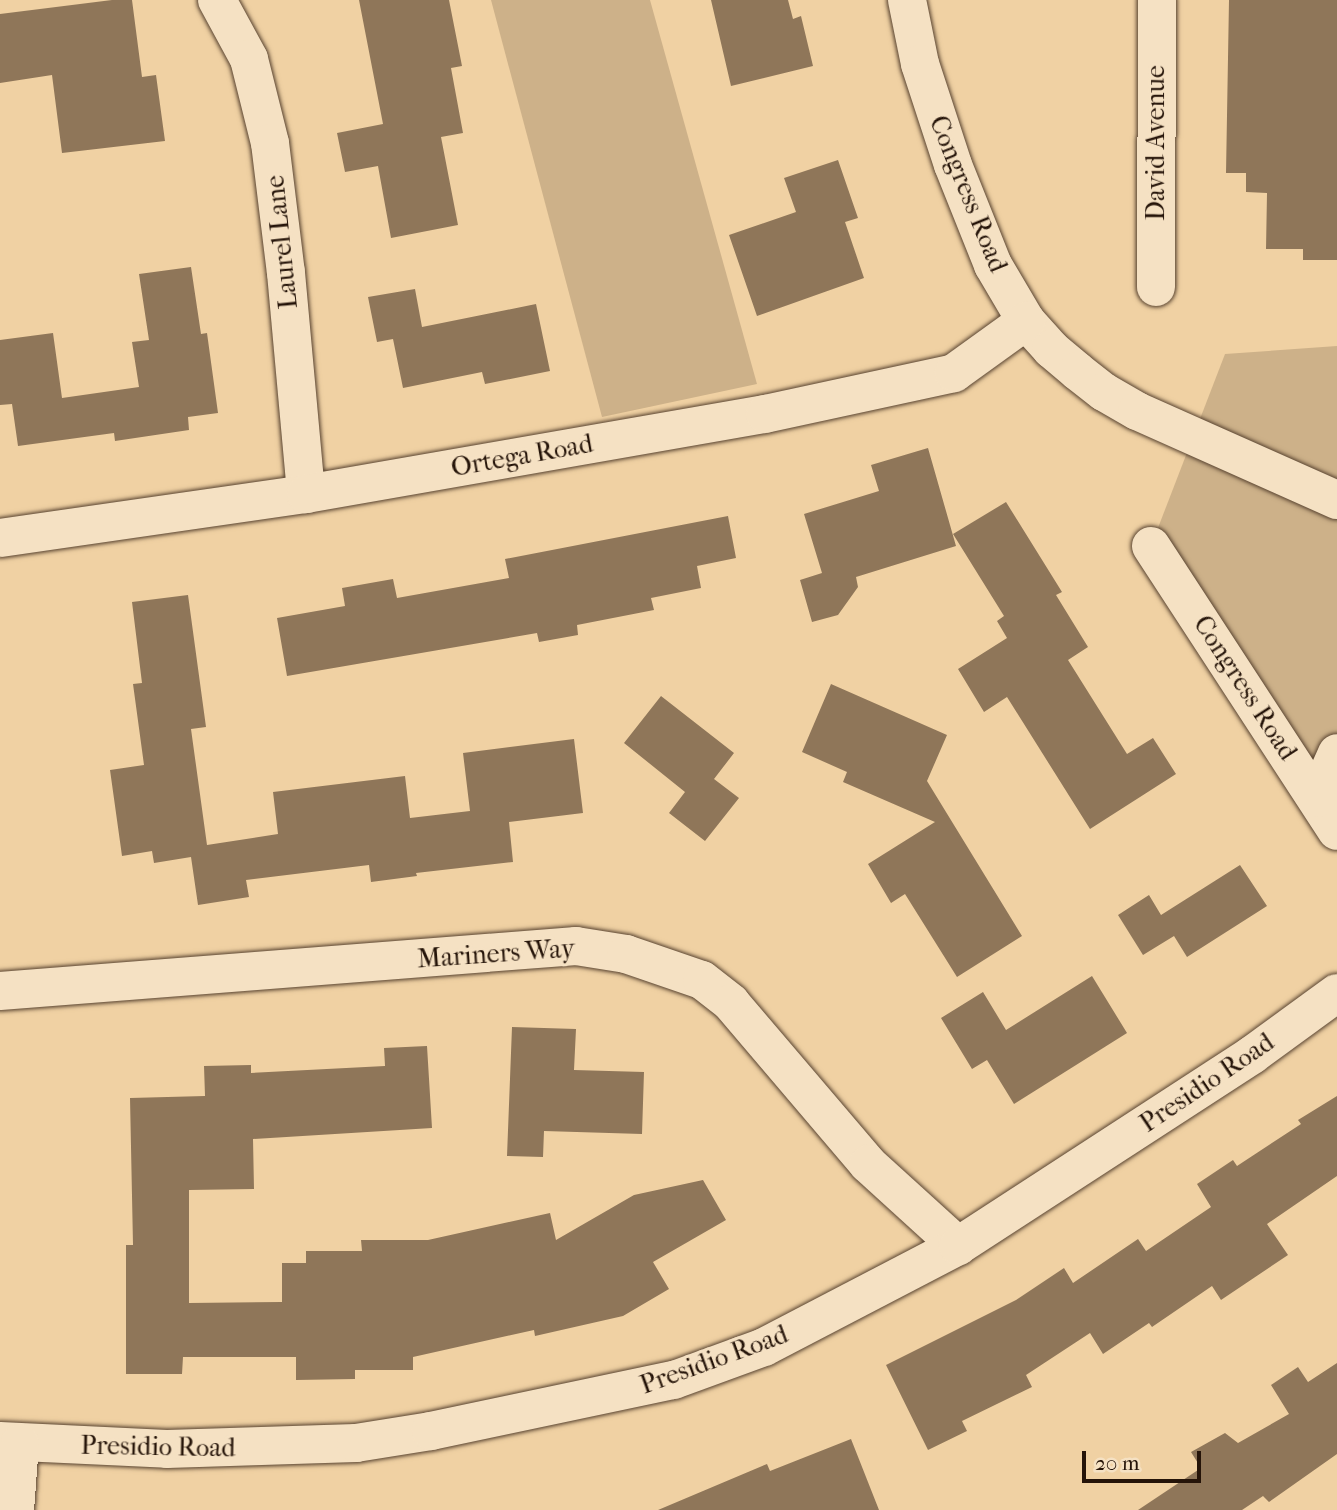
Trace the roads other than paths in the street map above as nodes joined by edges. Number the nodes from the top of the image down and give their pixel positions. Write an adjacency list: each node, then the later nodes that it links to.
1 (217, 0): 6 (street, Laurel Lane)
2 (907, 0): 5 (street, Congress Road)
3 (1157, 0): 4 (street, David Avenue)
4 (1156, 287)
5 (1026, 321): 6 (street, Ortega Road); 7 (street, Congress Road)
6 (306, 494): 8 (street, Ortega Road)
7 (1337, 500)
8 (0, 538)
9 (1151, 546): 11 (street, Congress Road)
10 (1337, 753): 11 (street)
11 (1317, 798): 12 (street, Congress Road)
12 (1337, 831)
13 (0, 990): 15 (street, Mariners Way)
14 (1337, 993): 15 (street, Presidio Road)
15 (958, 1245): 16 (street, Presidio Road)
16 (10, 1442): 17 (street)
17 (15, 1510)

